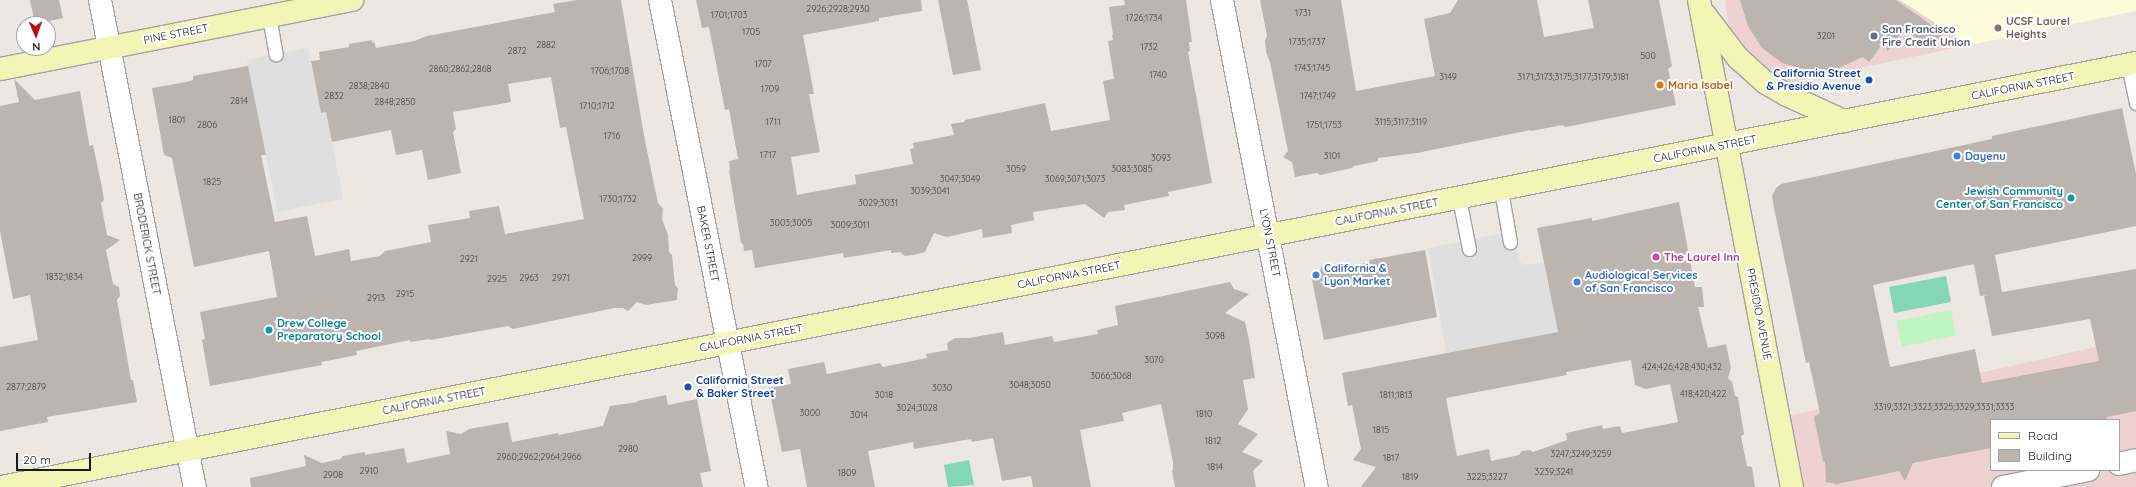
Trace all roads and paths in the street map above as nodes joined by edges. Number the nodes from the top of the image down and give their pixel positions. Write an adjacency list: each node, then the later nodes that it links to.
1 (100, 0): 7 (street, BRODERICK STREET)
2 (352, 0): 6 (main road, PINE STREET)
3 (660, 0): 19 (street, BAKER STREET)
4 (1222, 0): 16 (street, LYON STREET)
5 (1699, 4): 12 (main road); 13 (main road, PRESIDIO AVENUE)
6 (269, 16): 7 (main road, PINE STREET); 8 (lane)
7 (109, 48): 10 (main road, PINE STREET); 20 (street, BRODERICK STREET)
8 (276, 54)
9 (2132, 64): 11 (lane); 12 (main road, CALIFORNIA STREET)
10 (0, 69)
11 (2136, 103)
12 (1844, 121): 13 (main road, CALIFORNIA STREET)
13 (1727, 145): 14 (main road, CALIFORNIA STREET); 28 (main road, PRESIDIO AVENUE)
14 (1501, 190): 15 (main road, CALIFORNIA STREET); 17 (lane)
15 (1459, 198): 16 (main road, CALIFORNIA STREET); 18 (lane)
16 (1268, 236): 19 (main road, CALIFORNIA STREET); 27 (street, LYON STREET)
17 (1510, 242)
18 (1469, 249)
19 (728, 343): 20 (main road, CALIFORNIA STREET); 26 (street, BAKER STREET)
20 (189, 450): 24 (main road, CALIFORNIA STREET); 25 (street, BRODERICK STREET)
21 (2136, 460): 22 (street)
22 (2120, 464)
23 (2083, 471): 29 (street)
24 (2, 487)
25 (195, 487)
26 (756, 487)
27 (1317, 487)
28 (1792, 487)
29 (2003, 487)

